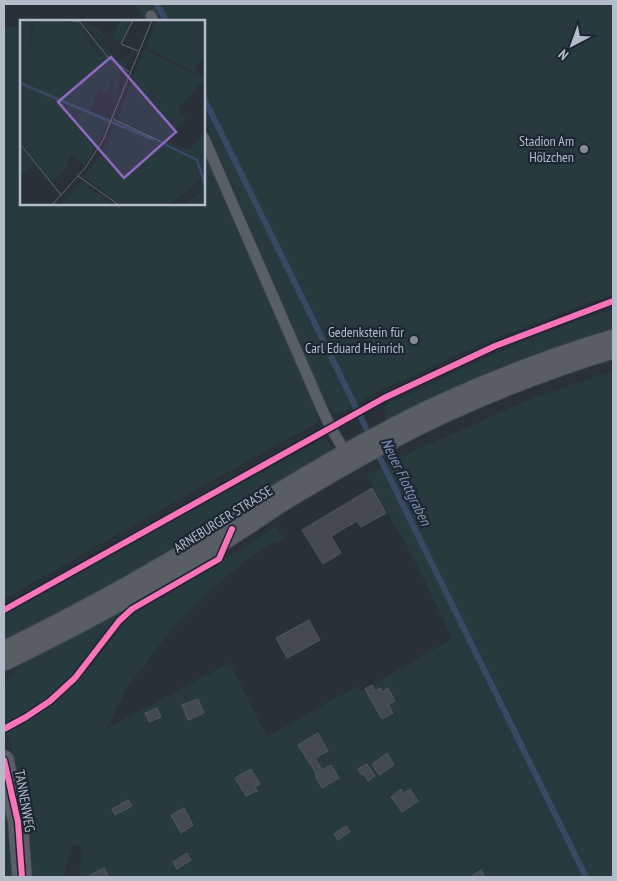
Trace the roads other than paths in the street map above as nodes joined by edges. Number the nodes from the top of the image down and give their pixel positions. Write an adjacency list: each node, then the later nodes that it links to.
1 (205, 140): 3 (lane)
2 (613, 344): 3 (main road, ARNEBURGER STRASSE)
3 (353, 455): 4 (main road, ARNEBURGER STRASSE)
4 (4, 656)
5 (4, 760): 6 (street, TANNENWEG)
6 (22, 877)

